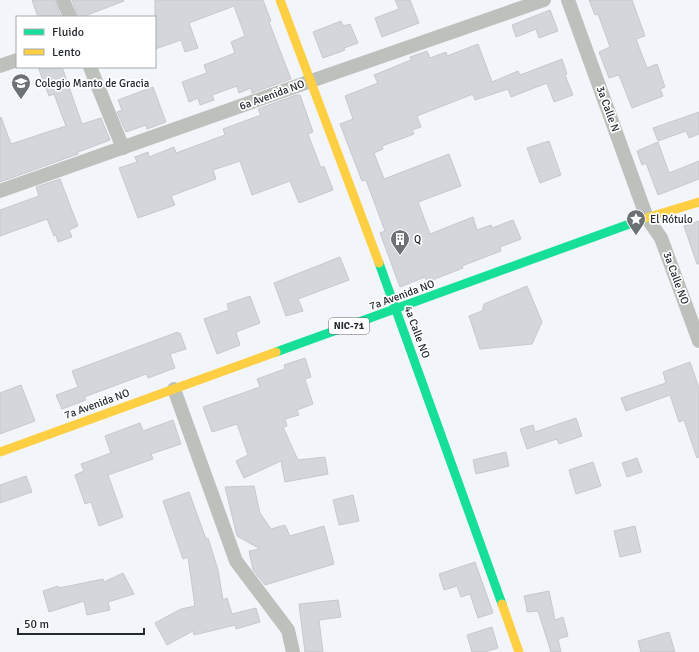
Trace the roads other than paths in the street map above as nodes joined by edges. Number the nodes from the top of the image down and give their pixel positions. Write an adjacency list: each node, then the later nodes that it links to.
1 (63, 0): 5 (street)
2 (280, 0): 9 (main road, 4a Calle NO)
3 (544, 0): 9 (street, 6a Avenida NO)
4 (568, 0): 13 (street, 3a Calle N)
5 (70, 16)
6 (16, 60): 7 (street)
7 (0, 66)
8 (90, 68): 10 (street)
9 (311, 81): 10 (street, 6a Avenida NO); 14 (main road, 4a Calle NO)
10 (122, 148): 11 (street, 6a Avenida NO)
11 (0, 191)
12 (699, 202): 13 (main road, 7a Avenida NO / NIC-71)
13 (647, 218): 14 (main road, 7a Avenida NO / NIC-71); 15 (street, 3a Calle NO)
14 (396, 309): 16 (main road, 7a Avenida NO / NIC-71); 19 (main road, 4a Calle NO)
15 (699, 341)
16 (174, 389): 17 (main road, 7a Avenida NO / NIC-71); 18 (street)
17 (0, 452)
18 (292, 652)
19 (519, 652)

